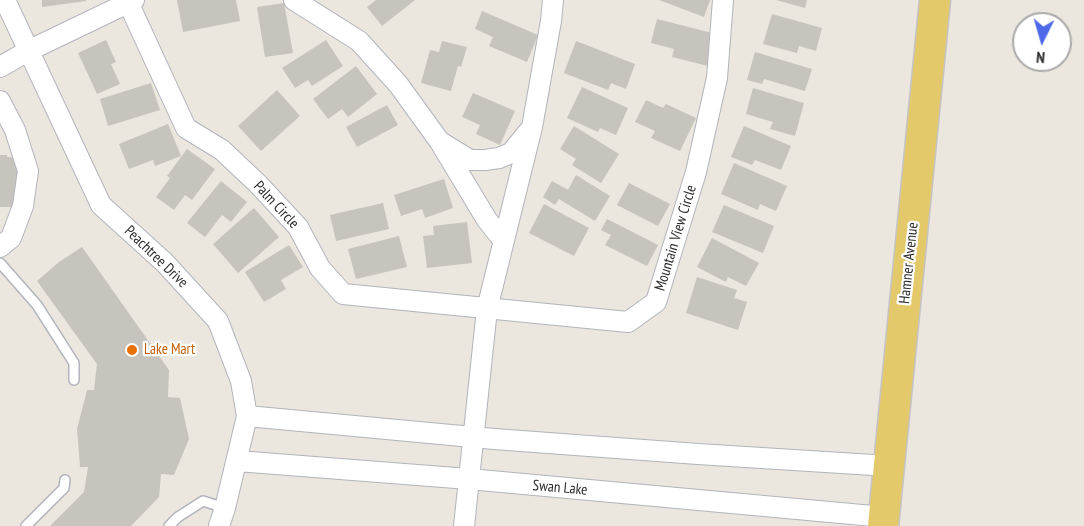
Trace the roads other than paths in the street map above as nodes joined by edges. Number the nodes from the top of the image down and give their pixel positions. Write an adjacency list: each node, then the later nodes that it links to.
1 (5, 0): 7 (street, Peachtree Drive)
2 (294, 0): 11 (street)
3 (553, 0): 10 (street)
4 (723, 0): 15 (street, Mountain View Circle)
5 (935, 0): 20 (main road, Hamner Avenue)
6 (130, 1): 7 (street); 15 (street, Palm Circle)
7 (30, 50): 8 (street); 17 (street, Peachtree Drive)
8 (0, 67)
9 (0, 101): 13 (street)
10 (532, 127): 11 (street); 12 (street)
11 (440, 142): 12 (street)
12 (503, 240): 15 (street)
13 (0, 247)
14 (0, 263): 16 (lane)
15 (486, 309): 18 (street)
16 (74, 380)
17 (247, 417): 18 (street); 19 (street, Peachtree Drive)
18 (474, 436): 20 (street); 21 (street)
19 (237, 461): 21 (street, Swan Lake); 23 (street, Peachtree Drive)
20 (889, 466): 24 (main road, Hamner Avenue)
21 (469, 479): 24 (street, Swan Lake); 27 (street)
22 (65, 480): 25 (lane)
23 (222, 517): 26 (lane)
24 (884, 521)
25 (26, 526)
26 (169, 526)
27 (464, 526)

